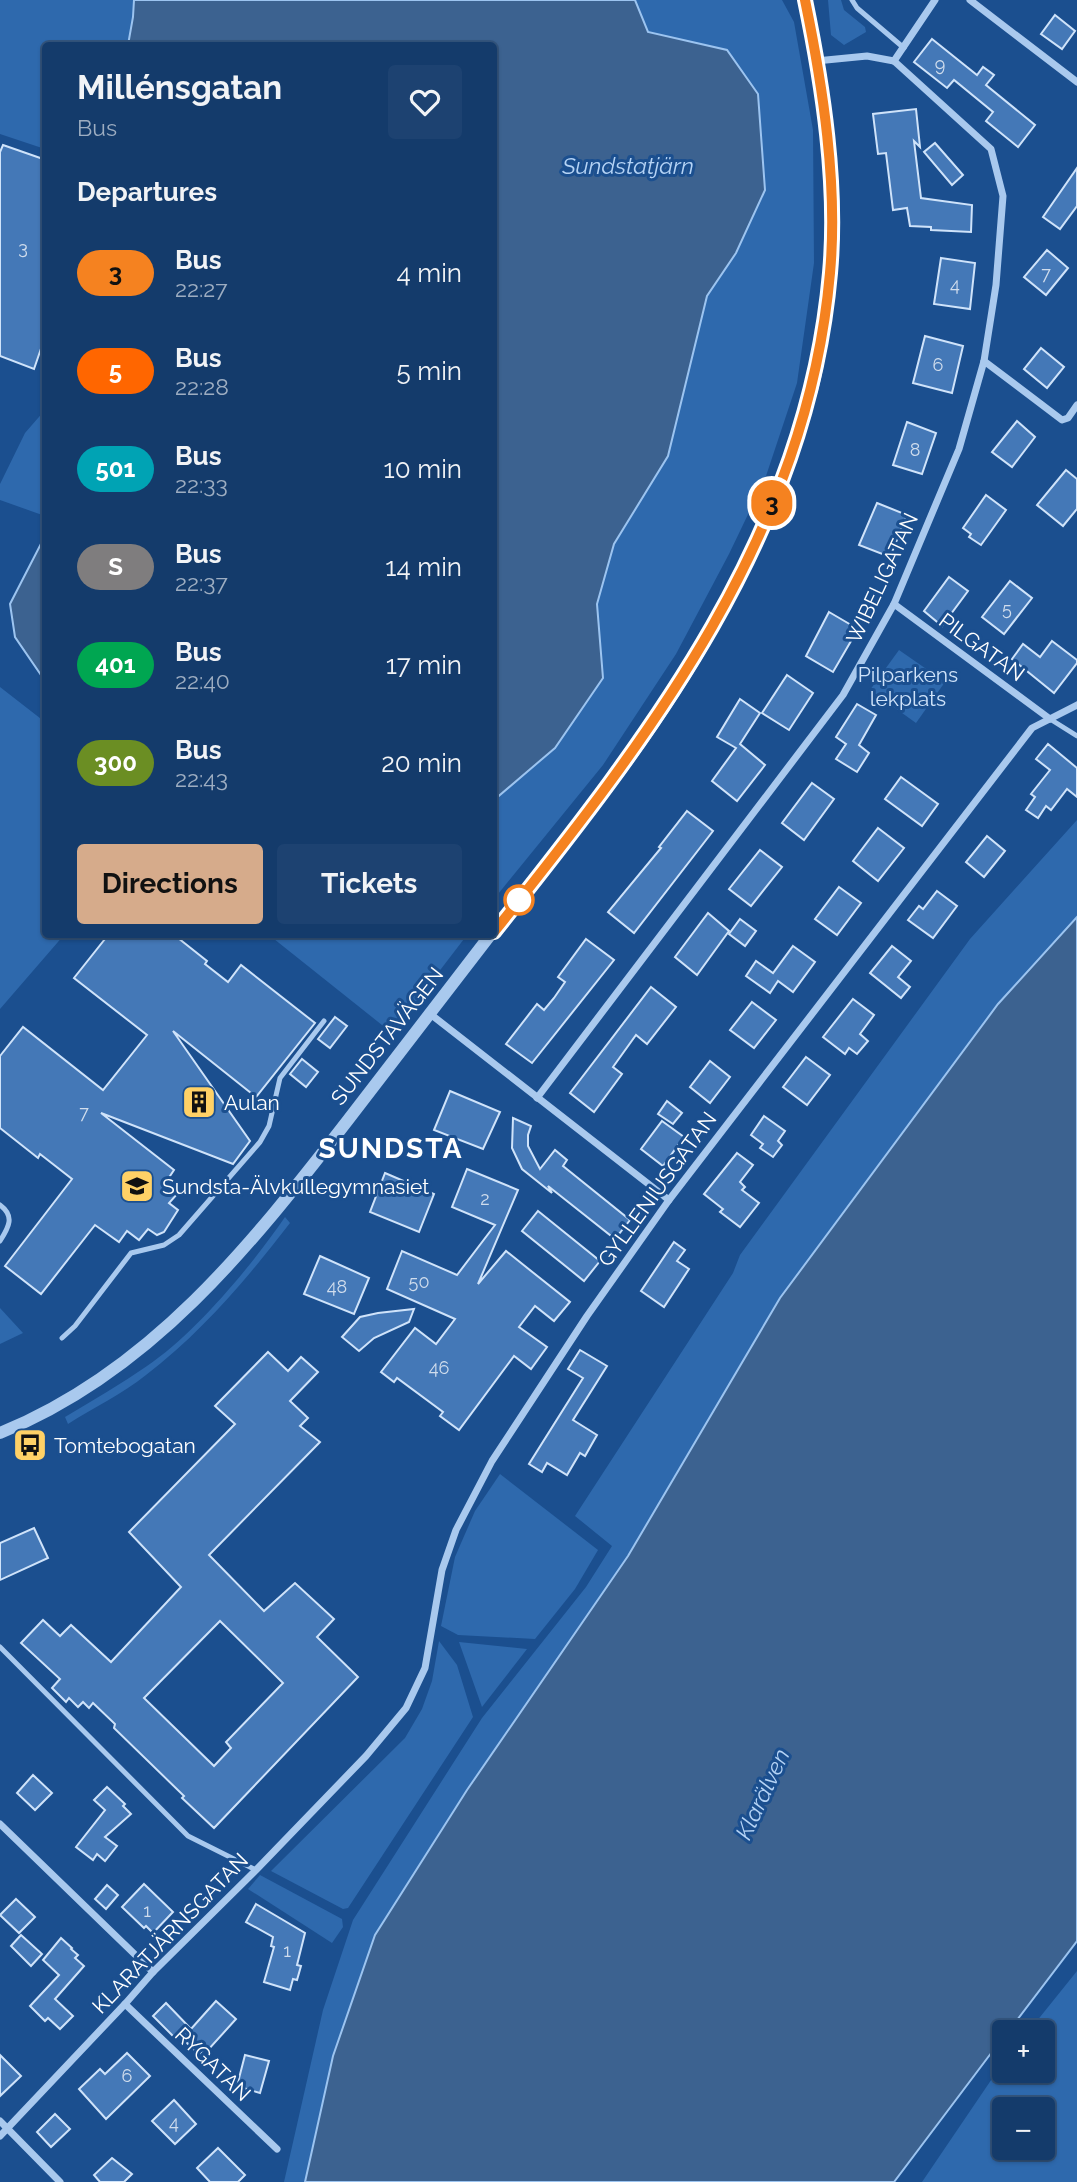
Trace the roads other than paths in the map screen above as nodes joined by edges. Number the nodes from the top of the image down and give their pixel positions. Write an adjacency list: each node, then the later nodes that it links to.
1 (805, 0): 6 (street, SUNDSTAVÄGEN)
2 (852, 0): 5 (lane)
3 (935, 0): 5 (street)
4 (970, 0): 8 (street)
5 (904, 48): 7 (street)
6 (816, 61): 7 (street); 15 (street, SUNDSTAVÄGEN)
7 (894, 61): 9 (street, WIBELIGATAN)
8 (1077, 82)
9 (984, 360): 10 (street); 11 (street, WIBELIGATAN)
10 (1077, 405)
11 (894, 604): 13 (street, PILGATAN); 19 (street, WIBELIGATAN)
12 (1077, 705): 13 (street, GYLLENIUSGATAN)
13 (1051, 719): 14 (lane); 20 (street, GYLLENIUSGATAN)
14 (1077, 736)
15 (497, 927)
16 (488, 938): 17 (street, SUNDSTAVÄGEN)
17 (429, 1013): 19 (street); 24 (street, SUNDSTAVÄGEN)
18 (324, 1021): 23 (lane)
19 (537, 1098): 20 (street)
20 (669, 1200): 26 (street, GYLLENIUSGATAN)
21 (0, 1205): 22 (lane)
22 (0, 1241)
23 (62, 1338)
24 (0, 1433)
25 (0, 1647): 28 (lane)
26 (366, 1756): 28 (street, KLARATJÄRNSGATAN)
27 (0, 1824): 29 (street)
28 (256, 1870): 29 (street, KLARATJÄRNSGATAN)
29 (153, 1972): 30 (street, KLARATJÄRNSGATAN)
30 (125, 2004): 32 (street, KLARATJÄRNSGATAN); 34 (street, RYGATAN)
31 (0, 2121): 32 (street)
32 (7, 2128): 33 (street, KLARATJÄRNSGATAN); 35 (street)
33 (0, 2136)
34 (277, 2149)
35 (60, 2182)

